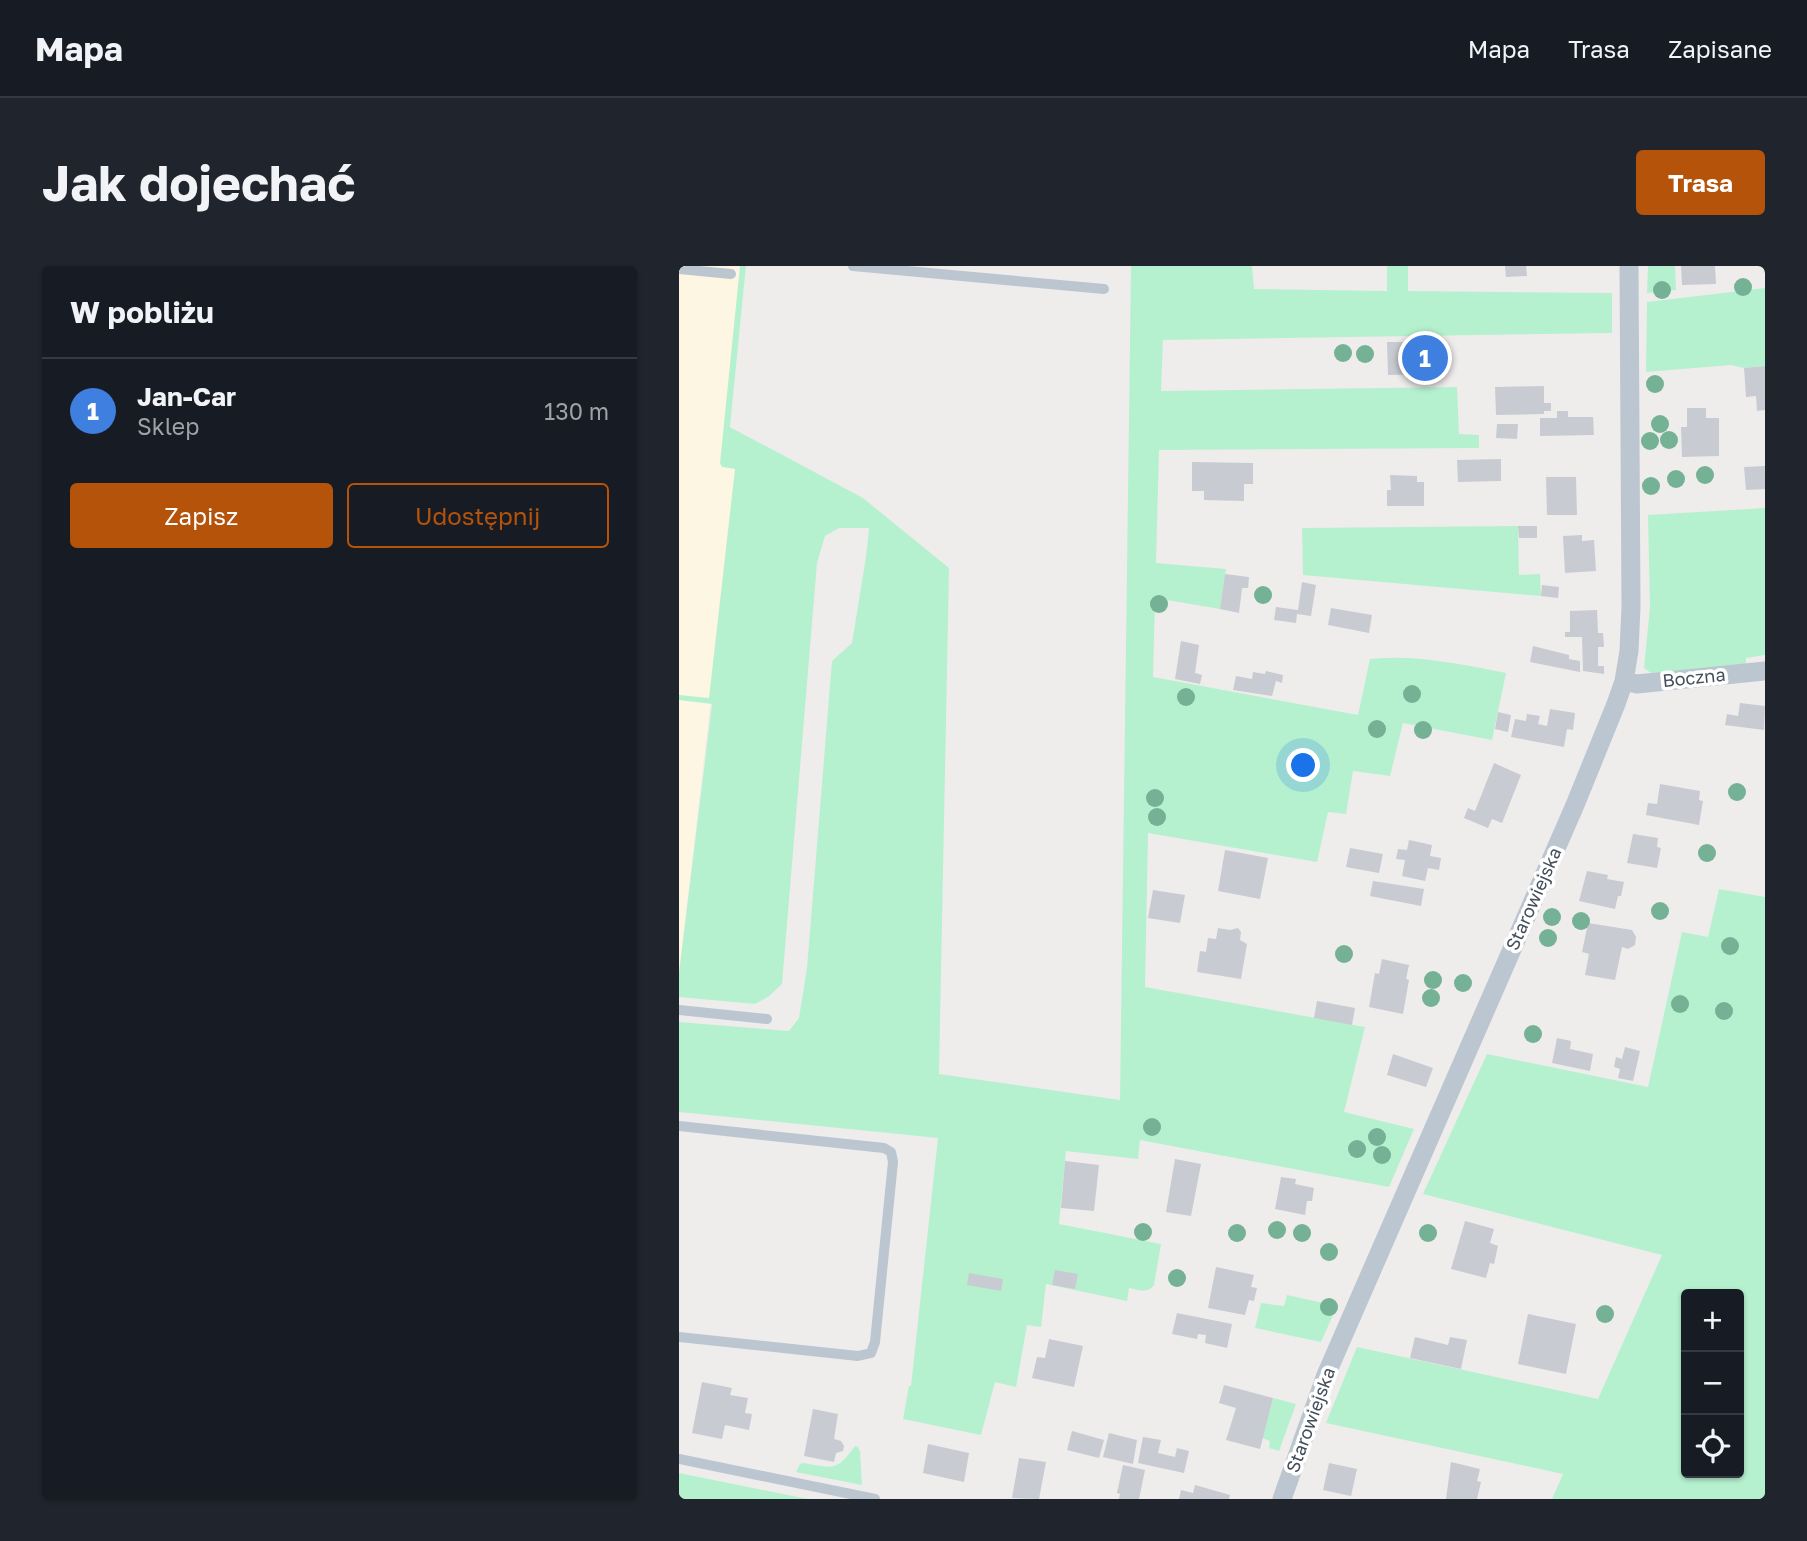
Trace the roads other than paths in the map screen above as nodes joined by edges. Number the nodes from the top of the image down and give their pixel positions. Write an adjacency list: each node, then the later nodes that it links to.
1 (853, 266): 5 (lane)
2 (1629, 266): 7 (street, Starowiejska)
3 (679, 269): 4 (lane)
4 (730, 274)
5 (1104, 289)
6 (1765, 671): 7 (street, Boczna)
7 (1624, 681): 14 (street, Starowiejska)
8 (679, 1010): 9 (lane)
9 (767, 1019)
10 (679, 1126): 11 (lane)
11 (679, 1337)
12 (679, 1459): 13 (lane)
13 (875, 1499)
14 (1282, 1499)

